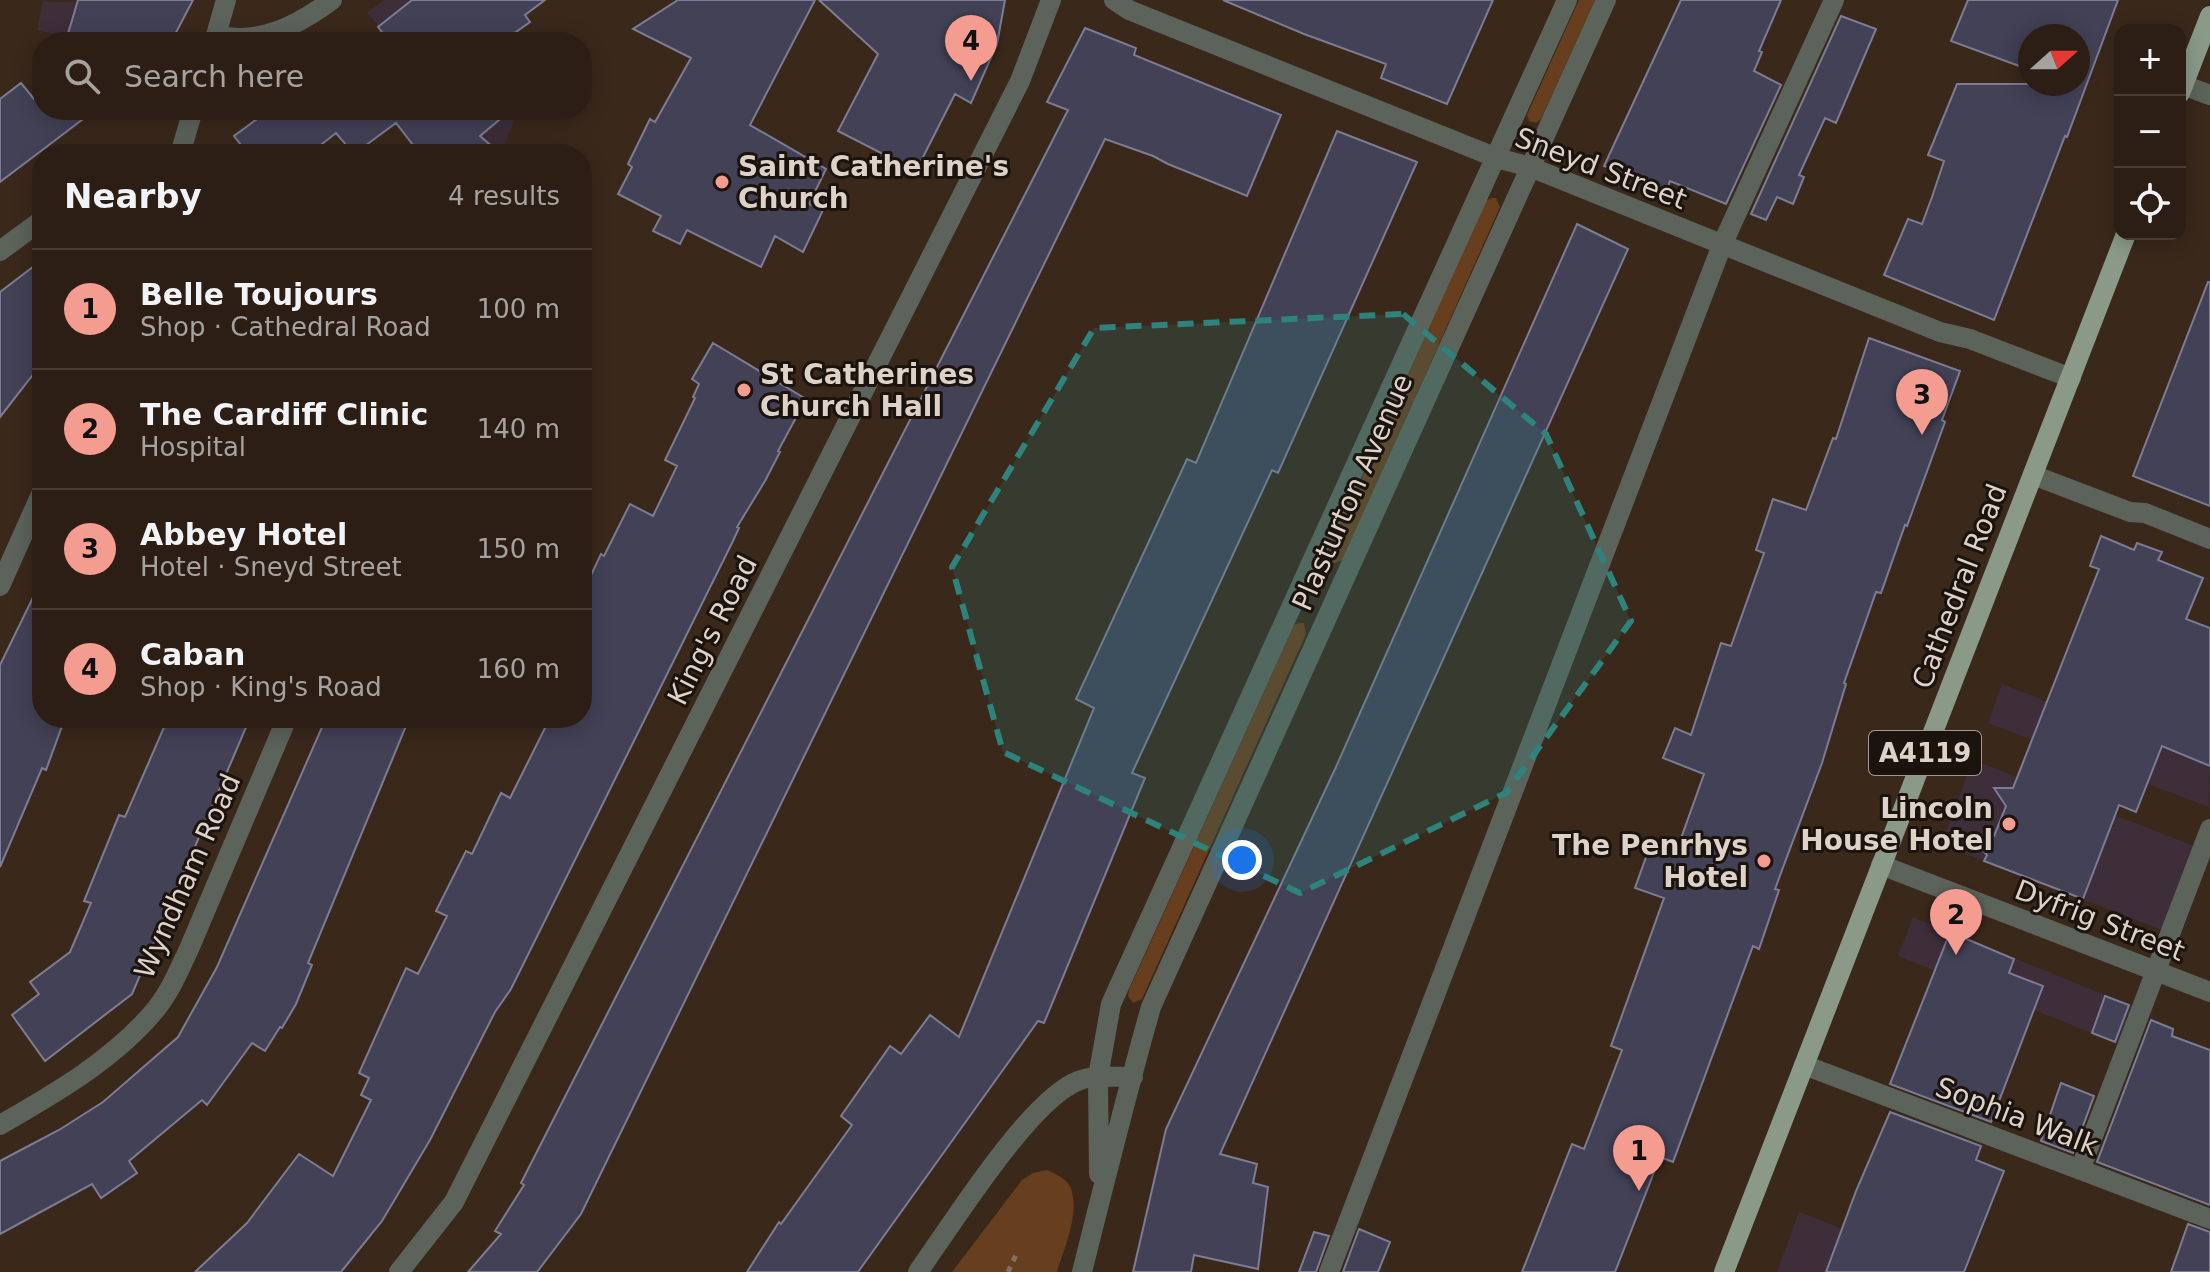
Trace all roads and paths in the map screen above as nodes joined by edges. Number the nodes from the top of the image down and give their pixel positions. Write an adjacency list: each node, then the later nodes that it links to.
1 (226, 0): 9 (street)
2 (332, 0): 10 (street)
3 (1051, 0): 40 (street, King's Road)
4 (1114, 0): 16 (street, Sneyd Street)
5 (1567, 0): 16 (street, Plasturton Avenue)
6 (1606, 0): 17 (street, Plasturton Avenue)
7 (1834, 0): 20 (street)
8 (2210, 16): 11 (main road)
9 (218, 32)
10 (272, 32)
11 (2186, 79)
12 (2186, 90): 13 (street)
13 (2210, 95)
14 (190, 120): 15 (street)
15 (183, 144)
16 (1497, 158): 17 (street, Sneyd Street); 33 (street, Plasturton Avenue)
17 (1530, 167): 20 (street, Sneyd Street); 34 (street, Plasturton Avenue)
18 (32, 227): 21 (street)
19 (2124, 240): 22 (main road, Cathedral Road / A4119)
20 (1722, 245): 22 (street, Sneyd Street); 44 (street)
21 (0, 251)
22 (2071, 378): 23 (main road, Cathedral Road / A4119)
23 (2033, 475): 25 (street); 29 (main road, Cathedral Road / A4119)
24 (32, 514): 26 (street)
25 (2210, 539)
26 (0, 586)
27 (283, 728): 35 (street, Wyndham Road)
28 (2210, 829): 30 (street)
29 (1881, 865): 30 (street, Dyfrig Street); 32 (main road, Cathedral Road / A4119)
30 (2155, 971): 31 (street, Dyfrig Street); 36 (street)
31 (2210, 992)
32 (1804, 1065): 36 (street, Sophia Walk); 45 (main road, Cathedral Road / A4119)
33 (1098, 1077): 34 (street); 37 (street, Plasturton Avenue); 41 (street)
34 (1133, 1077): 37 (street, Plasturton Avenue)
35 (0, 1125)
36 (2080, 1170): 38 (street, Sophia Walk)
37 (1099, 1194): 43 (street)
38 (2210, 1219)
39 (1016, 1255): 42 (path)
40 (399, 1272)
41 (918, 1272)
42 (1008, 1272)
43 (1082, 1272)
44 (1329, 1272)
45 (1724, 1272)

